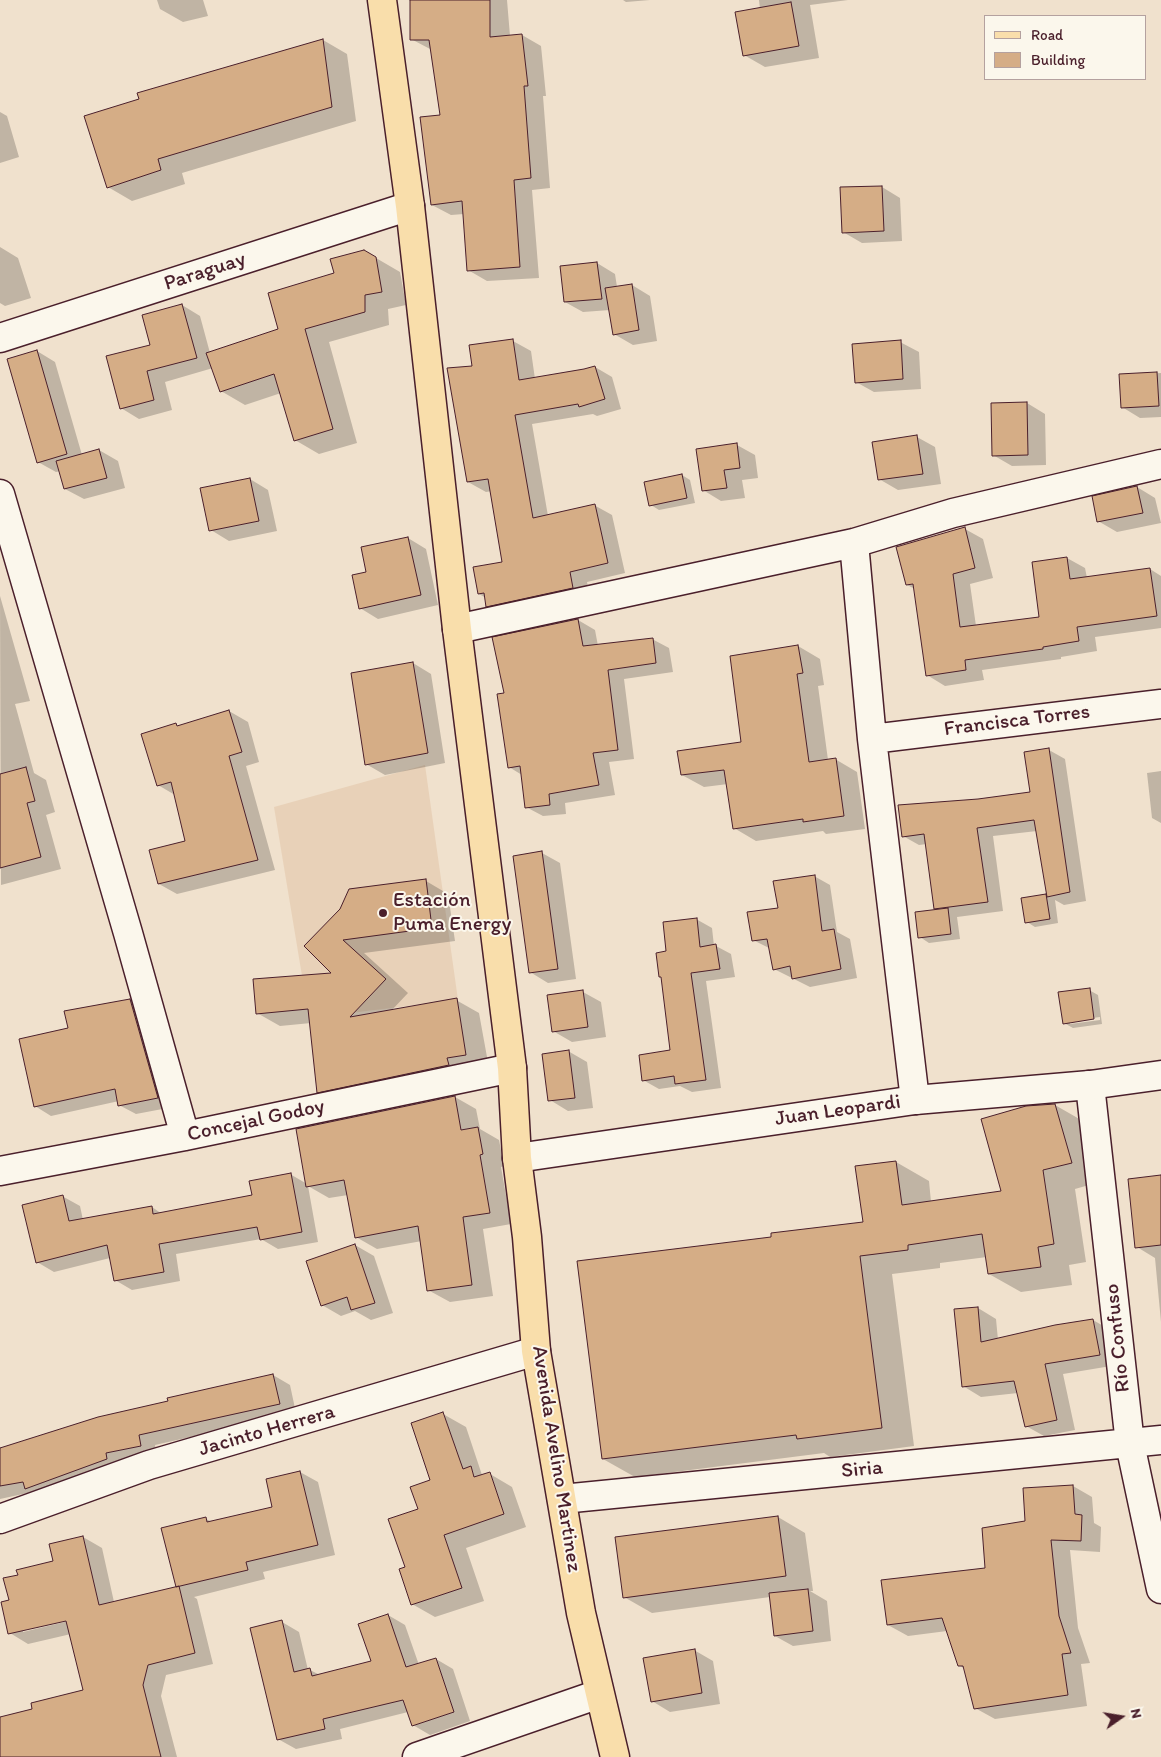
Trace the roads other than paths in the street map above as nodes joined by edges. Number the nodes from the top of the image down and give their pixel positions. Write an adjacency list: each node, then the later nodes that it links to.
1 (382, 0): 2 (main road, Avenida Avelino Martinez)
2 (410, 206): 3 (street, Paraguay); 7 (main road, Avenida Avelino Martinez)
3 (0, 338)
4 (1161, 464): 6 (street)
5 (0, 494): 14 (street)
6 (854, 543): 7 (street); 9 (street)
7 (457, 629): 10 (main road, Avenida Avelino Martinez)
8 (1161, 704): 9 (street, Francisca Torres)
9 (872, 739): 13 (street)
10 (512, 1068): 14 (street, Concejal Godoy); 15 (main road, Avenida Avelino Martinez)
11 (1161, 1075): 12 (street, Juan Leopardi)
12 (1090, 1084): 13 (street, Juan Leopardi); 19 (street, Río Confuso)
13 (914, 1100): 15 (street, Juan Leopardi)
14 (185, 1136): 16 (street, Concejal Godoy)
15 (517, 1158): 17 (main road, Avenida Avelino Martinez)
16 (0, 1171)
17 (536, 1351): 20 (main road, Avenida Avelino Martinez); 21 (street, Jacinto Herrera)
18 (1161, 1440): 19 (street, Siria)
19 (1130, 1444): 20 (street, Siria); 22 (street, Río Confuso)
20 (562, 1499): 23 (main road, Avenida Avelino Martinez)
21 (0, 1519)
22 (1161, 1589)
23 (599, 1694): 24 (street); 25 (main road, Avenida Avelino Martinez)
24 (417, 1757)
25 (615, 1757)

